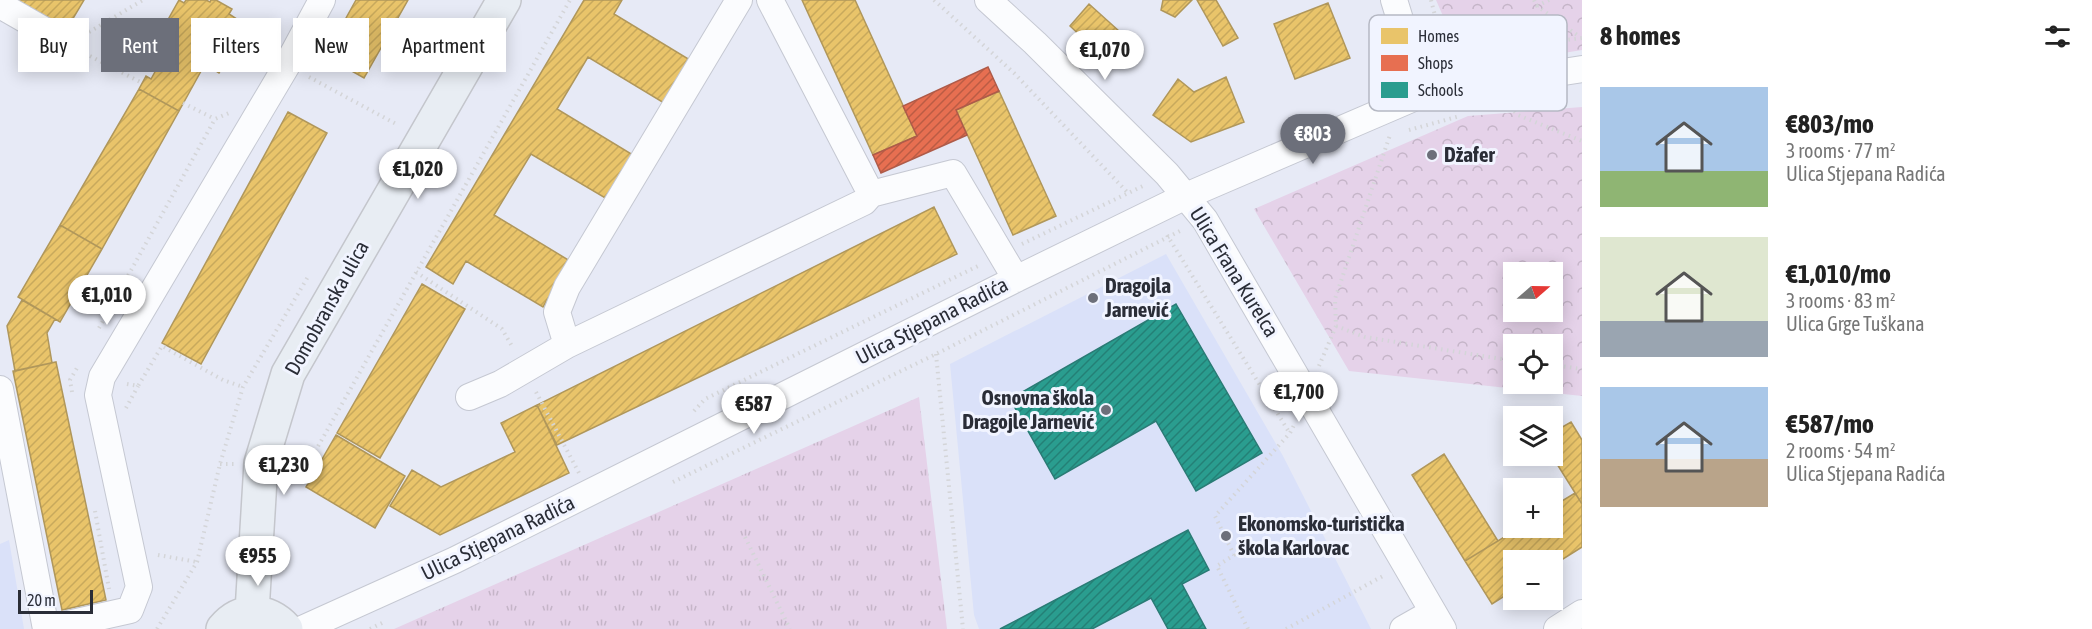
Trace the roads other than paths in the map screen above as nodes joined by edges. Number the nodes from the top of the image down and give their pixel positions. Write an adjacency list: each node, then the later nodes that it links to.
1 (322, 0): 22 (street)
2 (504, 0): 19 (main road, Domobranska ulica)
3 (739, 0): 16 (street)
4 (770, 0): 13 (street)
5 (988, 0): 14 (street, Ulica Frana Kurelca)
6 (1394, 0): 8 (street)
7 (0, 5): 9 (street)
8 (1399, 15)
9 (23, 18)
10 (1582, 69): 11 (street, Ulica Stjepana Radića)
11 (1567, 71)
12 (1384, 111): 14 (street, Ulica Stjepana Radića)
13 (871, 194): 15 (street); 16 (street)
14 (1186, 196): 15 (street, Ulica Stjepana Radića); 21 (street, Ulica Frana Kurelca)
15 (1016, 279): 25 (street, Ulica Stjepana Radića)
16 (567, 345): 18 (street)
17 (0, 389): 22 (street)
18 (469, 397)
19 (252, 612): 23 (main road); 24 (main road)
20 (1582, 613): 27 (street)
21 (1438, 620): 26 (street)
22 (46, 629)
23 (223, 629)
24 (286, 629)
25 (302, 629)
26 (1403, 629)
27 (1557, 629)

